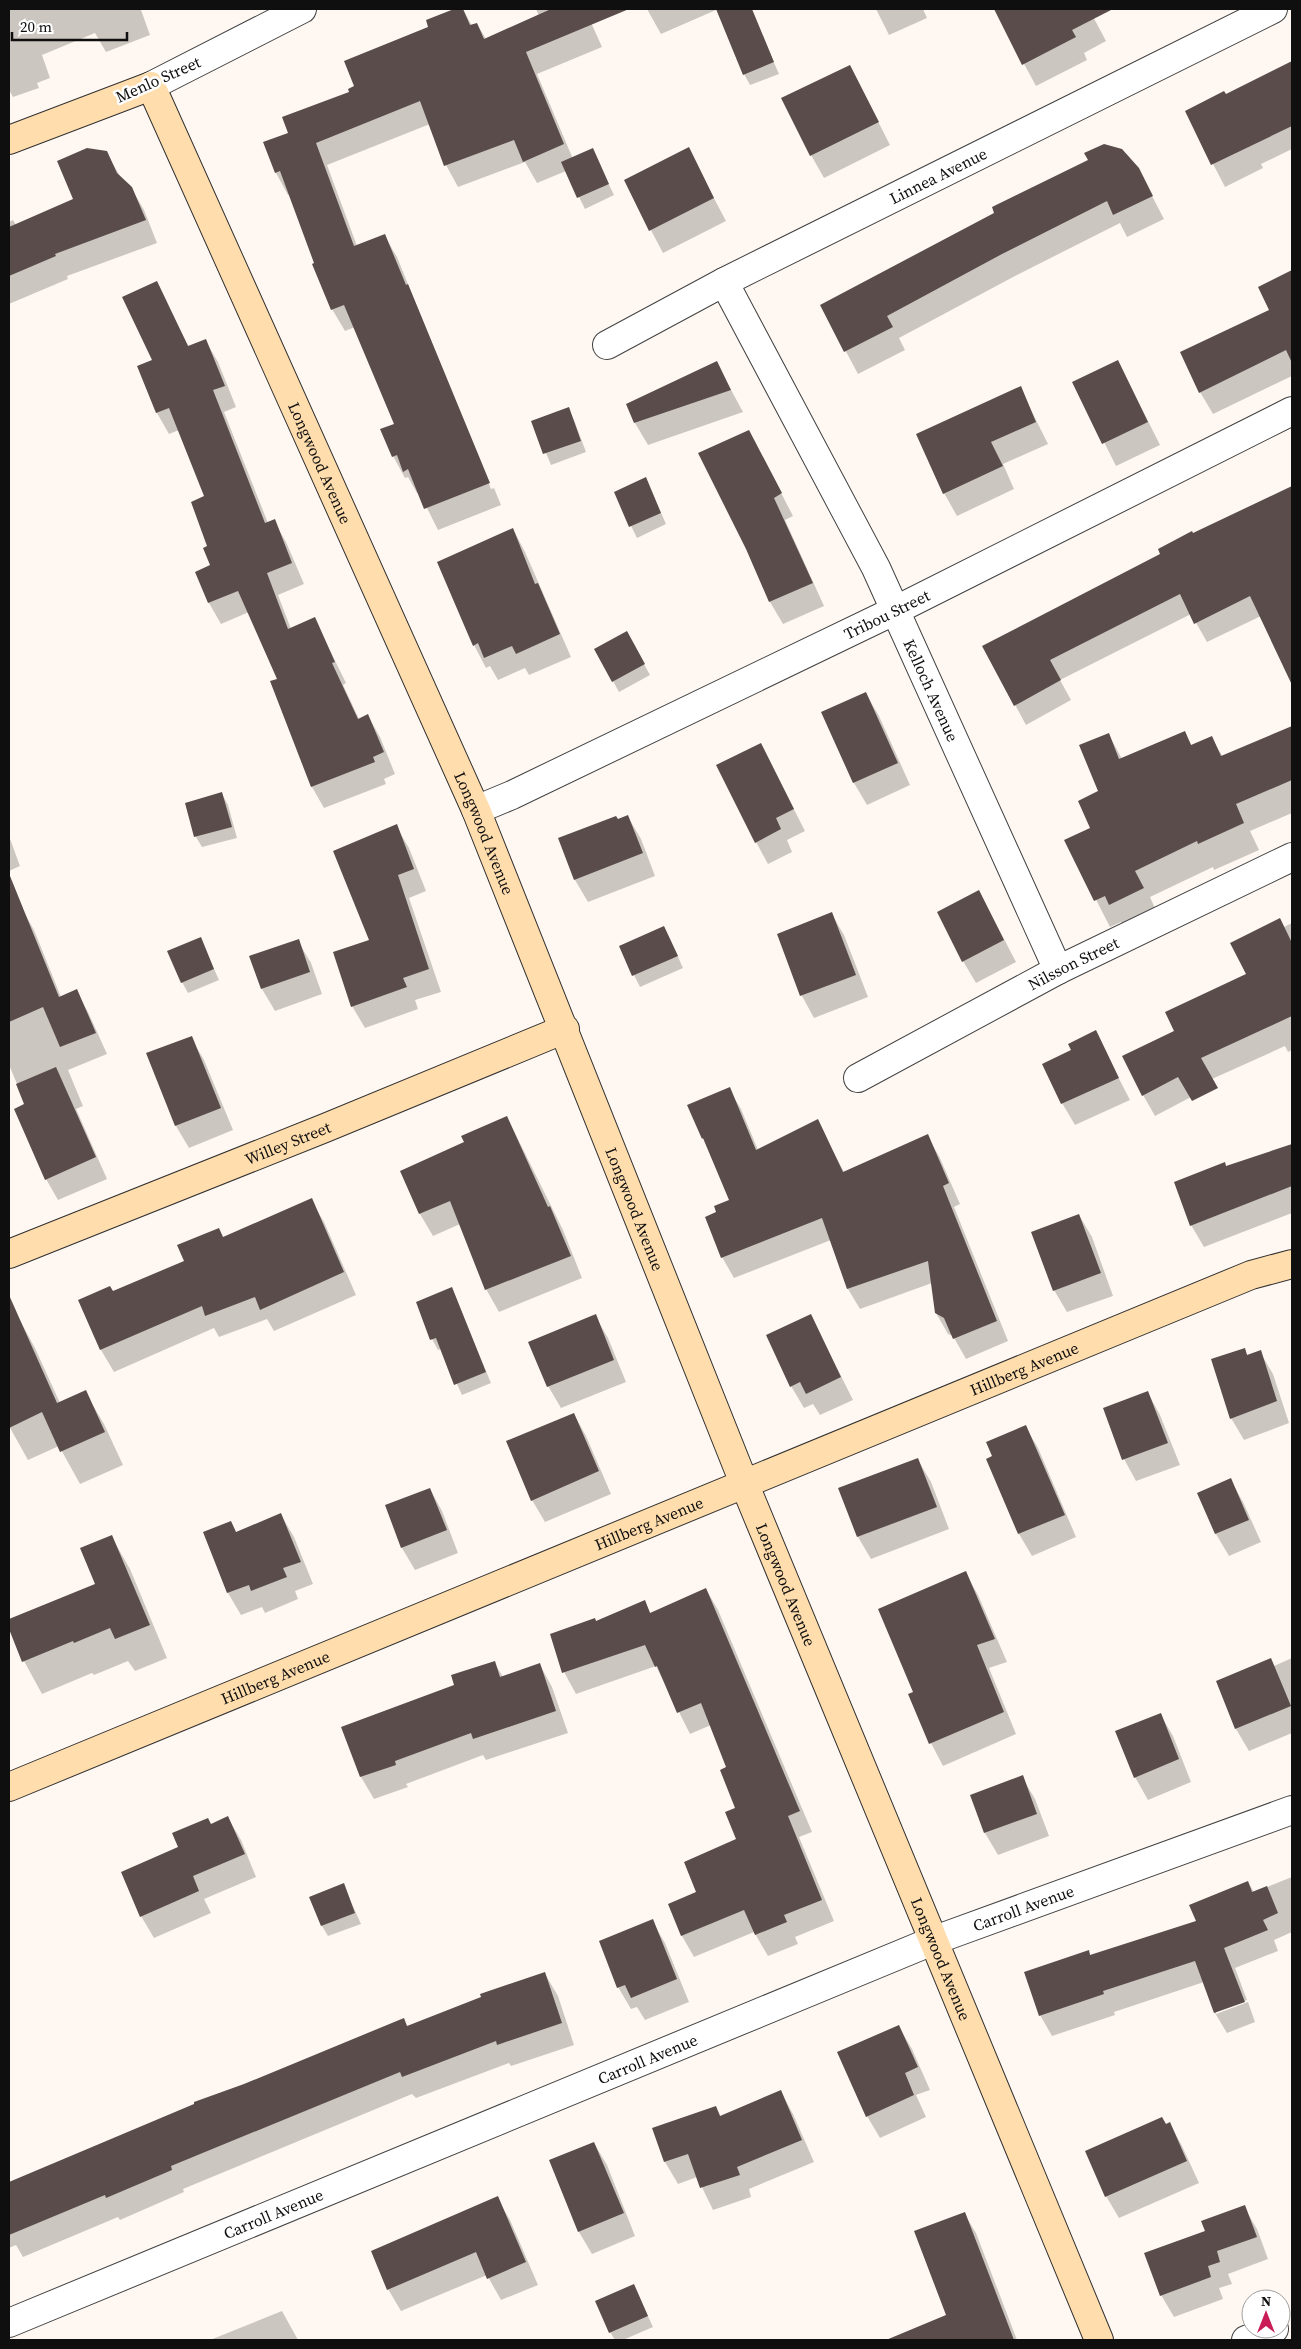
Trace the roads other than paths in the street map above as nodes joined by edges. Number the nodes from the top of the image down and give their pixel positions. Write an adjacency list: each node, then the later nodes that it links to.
1 (302, 9): 3 (street, Menlo Street)
2 (1273, 9): 5 (street, Linnea Avenue)
3 (151, 86): 4 (street, Menlo Street); 9 (street, Longwood Avenue)
4 (9, 140)
5 (724, 282): 6 (street, Linnea Avenue); 8 (street, Kelloch Avenue)
6 (607, 345)
7 (1292, 411): 8 (street, Tribou Street)
8 (896, 610): 9 (street, Tribou Street); 11 (street, Kelloch Avenue)
9 (476, 810): 12 (street, Longwood Avenue)
10 (1292, 857): 11 (street, Nilsson Street)
11 (1058, 970): 13 (street, Nilsson Street)
12 (565, 1029): 14 (street, Willey Street); 16 (street, Longwood Avenue)
13 (858, 1078)
14 (9, 1254)
15 (1292, 1264): 16 (street, Hillberg Avenue)
16 (744, 1483): 17 (street, Hillberg Avenue); 19 (street, Longwood Avenue)
17 (9, 1787)
18 (1292, 1810): 19 (street, Carroll Avenue)
19 (935, 1940): 20 (street, Carroll Avenue); 21 (street, Longwood Avenue)
20 (9, 2323)
21 (1099, 2340)

